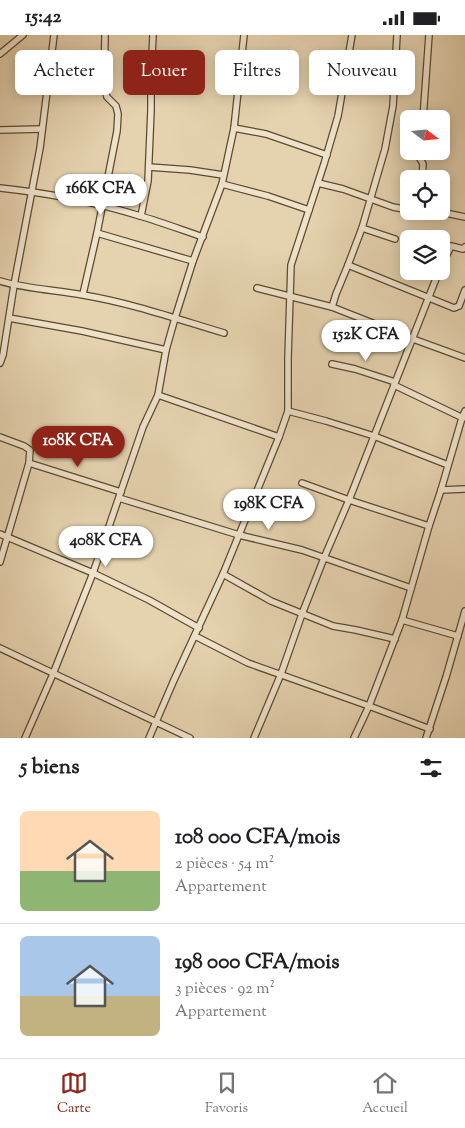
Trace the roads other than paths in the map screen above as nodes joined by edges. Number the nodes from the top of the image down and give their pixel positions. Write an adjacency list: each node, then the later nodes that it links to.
1 (23, 35): 9 (street)
2 (54, 35): 12 (street)
3 (105, 35): 22 (street)
4 (153, 35): 15 (street)
5 (244, 35): 11 (street)
6 (352, 35): 14 (street)
7 (397, 35): 21 (street)
8 (429, 35): 10 (street)
9 (0, 54)
10 (424, 110)
11 (234, 128): 14 (street); 16 (street)
12 (42, 129): 13 (street); 20 (street)
13 (0, 130)
14 (327, 155): 17 (street)
15 (148, 167): 16 (street); 26 (street)
16 (224, 175): 18 (street)
17 (318, 183): 21 (street); 24 (street)
18 (222, 184): 24 (street); 30 (street)
19 (0, 189): 20 (street)
20 (32, 192): 22 (street); 38 (street)
21 (370, 199): 23 (street); 28 (street)
22 (102, 205): 26 (street); 29 (street)
23 (400, 208)
24 (309, 210): 42 (street)
25 (450, 214): 27 (street)
26 (141, 216): 30 (street)
27 (465, 217)
28 (362, 228): 31 (street); 35 (street)
29 (97, 233): 34 (street); 41 (street)
30 (202, 237): 34 (street)
31 (395, 239)
32 (465, 247): 33 (street)
33 (450, 248)
34 (193, 261): 46 (street)
35 (348, 265): 43 (street); 44 (street)
36 (436, 280): 43 (street)
37 (0, 281): 38 (street)
38 (14, 285): 41 (street); 45 (street)
39 (257, 288): 42 (street)
40 (465, 290): 43 (street)
41 (83, 295): 46 (street)
42 (290, 296): 44 (street); 56 (street)
43 (429, 298): 48 (street)
44 (332, 307): 48 (street)
45 (9, 317): 49 (street); 50 (street)
46 (175, 318): 47 (street); 49 (street)
47 (224, 333)
48 (412, 339): 51 (street); 54 (street)
49 (166, 350): 55 (street)
50 (1, 355): 52 (street)
51 (465, 358)
52 (0, 363)
53 (332, 364): 54 (street)
54 (394, 383): 58 (street); 59 (street)
55 (158, 395): 61 (street); 67 (street)
56 (288, 411): 59 (street); 61 (street)
57 (465, 411): 58 (street)
58 (463, 418): 63 (street)
59 (374, 436): 63 (street); 68 (street)
60 (0, 437): 62 (street)
61 (278, 437): 71 (street)
62 (29, 463): 67 (street); 72 (street)
63 (448, 465): 66 (street)
64 (302, 483): 68 (street)
65 (465, 489): 66 (street)
66 (441, 490): 69 (street)
67 (120, 495): 71 (street); 75 (street)
68 (349, 500): 69 (street); 73 (street)
69 (430, 526): 77 (street)
70 (0, 534): 72 (street)
71 (239, 535): 73 (street); 76 (street)
72 (8, 537): 74 (street); 75 (street)
73 (324, 558): 77 (street); 79 (street)
74 (0, 561)
75 (93, 573): 81 (street); 86 (street)
76 (223, 575): 79 (street); 81 (street)
77 (412, 588): 80 (street)
78 (465, 611): 83 (street)
79 (302, 615): 84 (street); 87 (street)
80 (402, 620): 83 (street); 84 (street)
81 (198, 628): 82 (street)
82 (194, 636): 87 (street); 89 (street)
83 (458, 636): 90 (street)
84 (395, 639): 88 (street)
85 (0, 647): 86 (street)
86 (53, 674): 89 (street); 91 (street)
87 (281, 674): 88 (street); 94 (street)
88 (369, 706): 90 (street); 95 (street)
89 (156, 723): 92 (street); 93 (street)
90 (430, 729): 96 (street)
91 (25, 738)
92 (149, 738)
93 (190, 738)
94 (254, 738)
95 (354, 738)
96 (426, 738)

